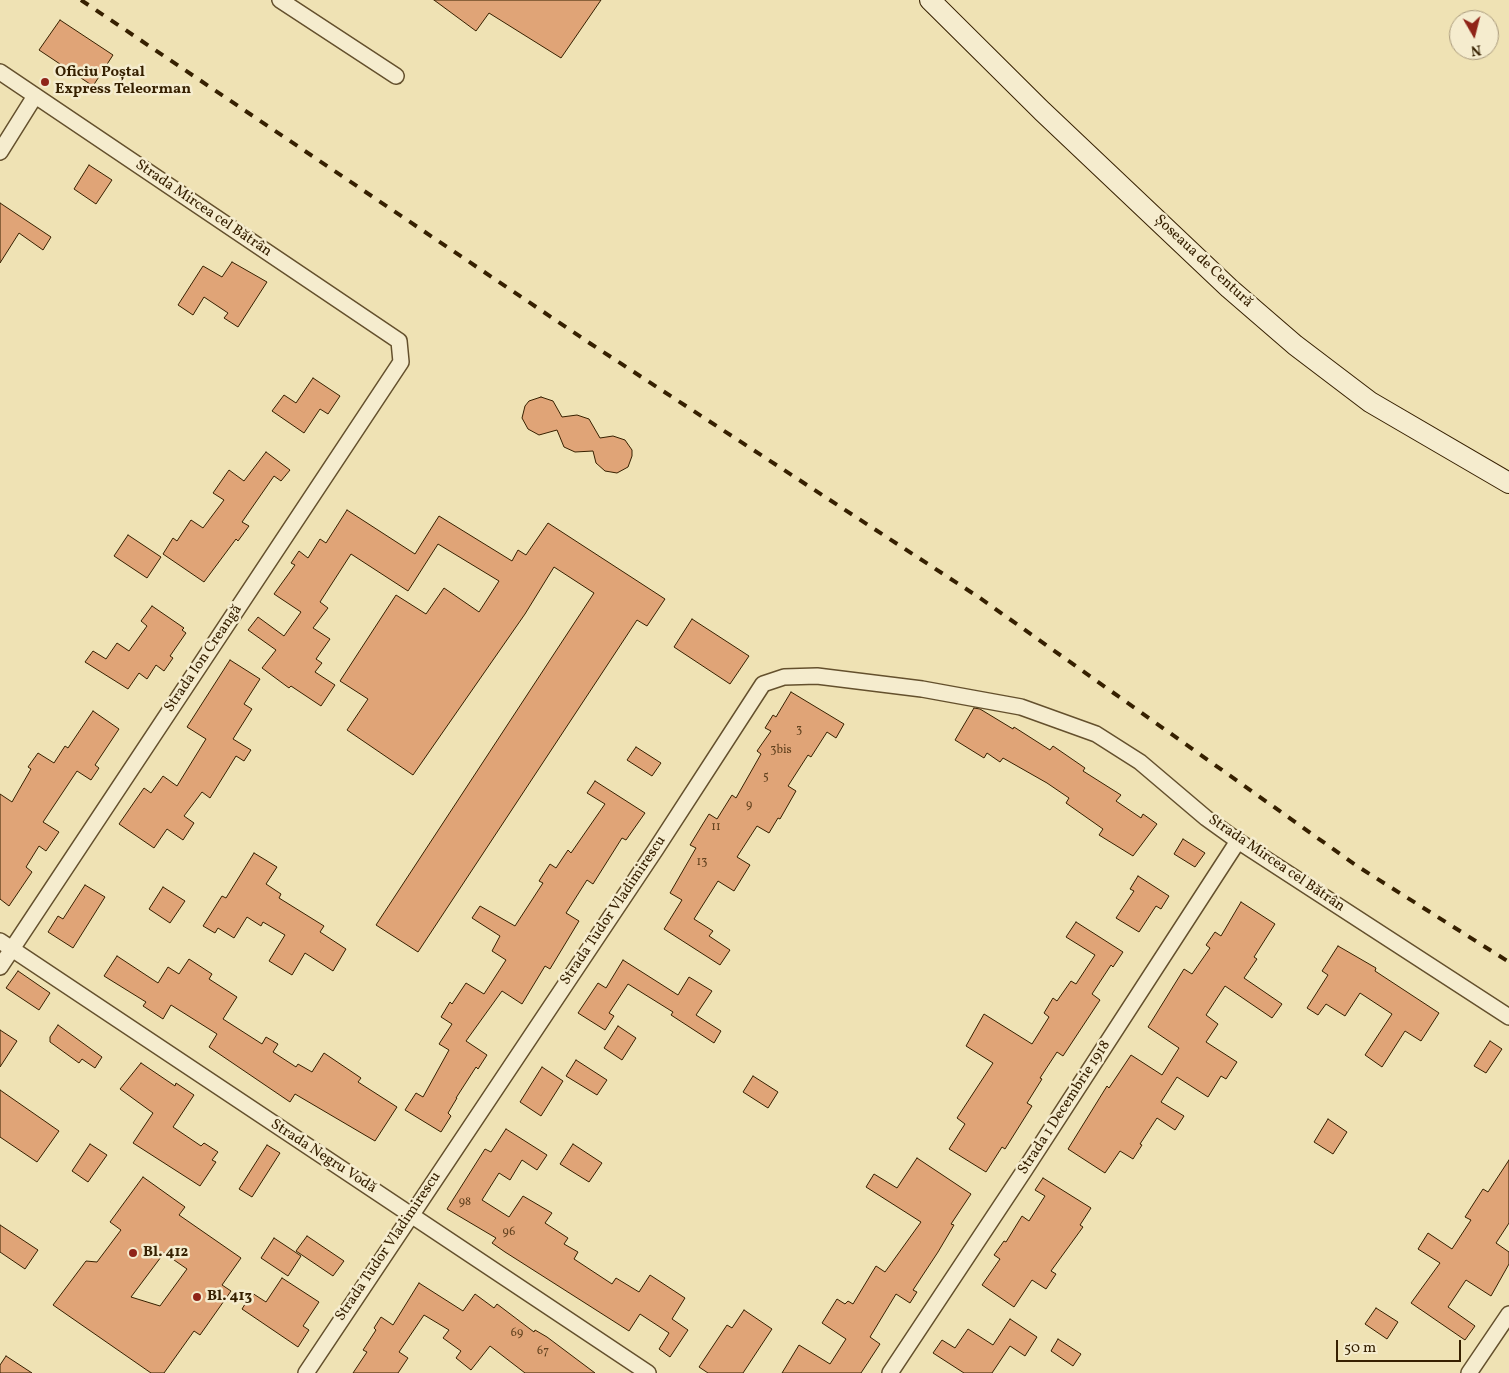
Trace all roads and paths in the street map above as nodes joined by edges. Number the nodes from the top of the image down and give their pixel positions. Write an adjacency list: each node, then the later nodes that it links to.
1 (280, 0): 4 (street)
2 (930, 0): 8 (main road, Șoseaua de Centură)
3 (0, 72): 5 (street, Strada Mircea cel Bătrân)
4 (396, 76)
5 (36, 96): 6 (street); 7 (street, Strada Mircea cel Bătrân)
6 (0, 152)
7 (401, 350): 11 (street, Strada Ion Creangă)
8 (1509, 483)
9 (1043, 713): 10 (street, Strada Mircea cel Bătrân); 14 (street, Strada Tudor Vladimirescu)
10 (1238, 841): 13 (street, Strada Mircea cel Bătrân); 18 (street, Strada 1 Decembrie 1918)
11 (6, 945): 12 (street, Strada Ion Creangă); 14 (street, Strada Negru Vodă)
12 (0, 967)
13 (1509, 1017)
14 (411, 1215): 16 (street, Strada Tudor Vladimirescu); 17 (street, Strada Negru Vodă)
15 (1509, 1314): 19 (street)
16 (306, 1373)
17 (648, 1373)
18 (890, 1373)
19 (1469, 1373)

